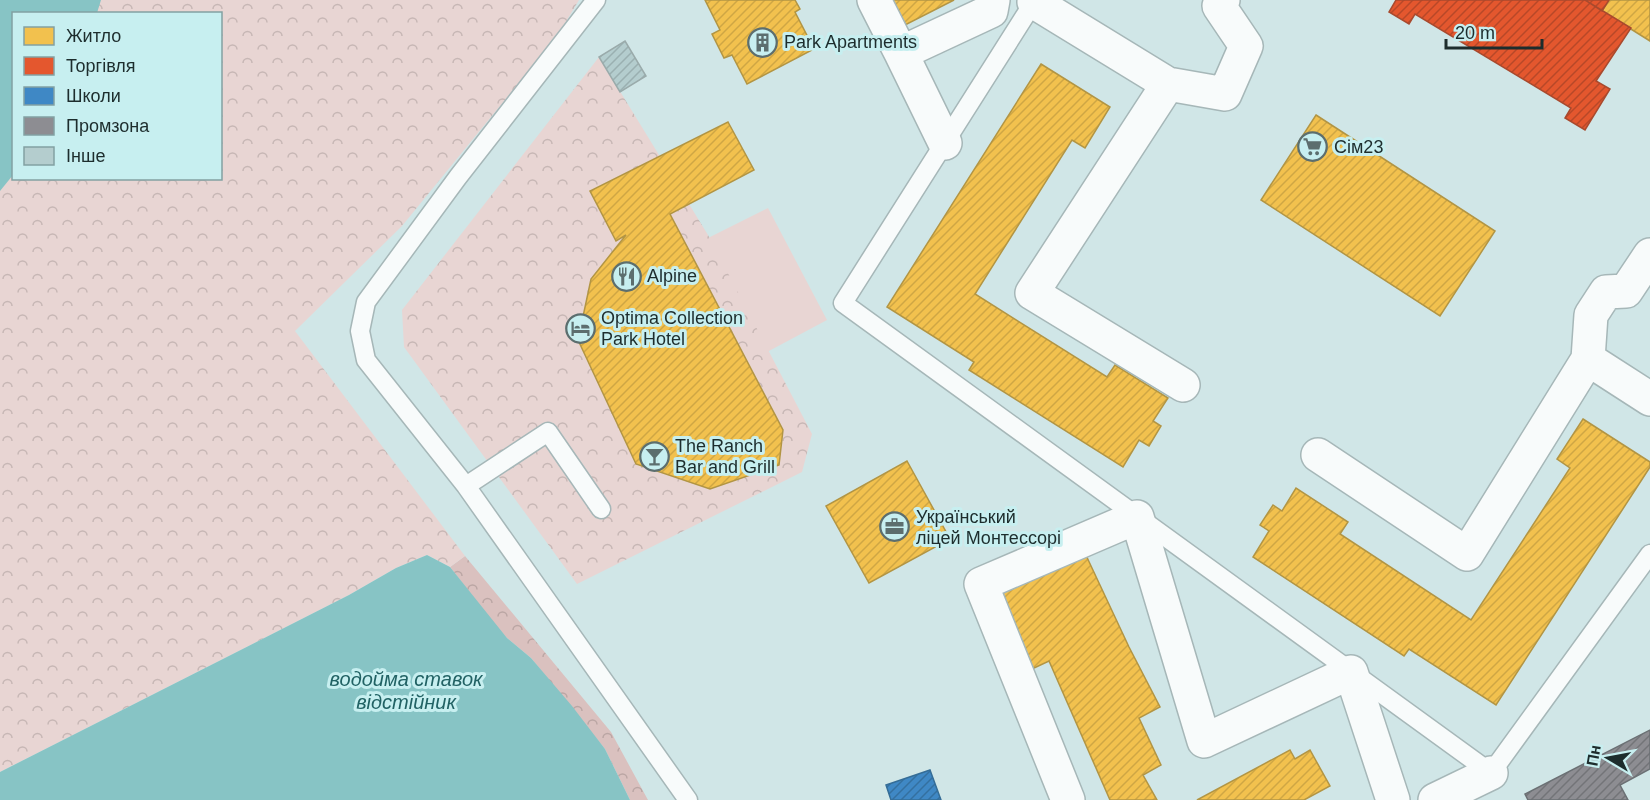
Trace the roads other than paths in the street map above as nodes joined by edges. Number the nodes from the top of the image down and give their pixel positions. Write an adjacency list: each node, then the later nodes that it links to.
1 (596, 0): 14 (lane)
2 (874, 0): 6 (street)
3 (993, 0): 6 (street)
4 (1223, 0): 7 (street)
5 (1035, 1): 7 (street); 8 (lane)
6 (901, 53): 8 (street)
7 (1168, 84): 11 (street)
8 (945, 143): 16 (lane)
9 (1650, 255): 10 (street)
10 (1588, 359): 12 (street); 13 (street)
11 (1183, 385)
12 (1650, 399)
13 (1318, 455)
14 (466, 486): 15 (lane); 20 (lane)
15 (601, 509)
16 (1137, 516): 18 (lane); 18 (street); 21 (street)
17 (1650, 554): 19 (lane)
18 (1351, 672): 19 (lane); 22 (street)
19 (1491, 774): 23 (street)
20 (688, 800)
21 (1068, 800)
22 (1393, 800)
23 (1435, 800)

